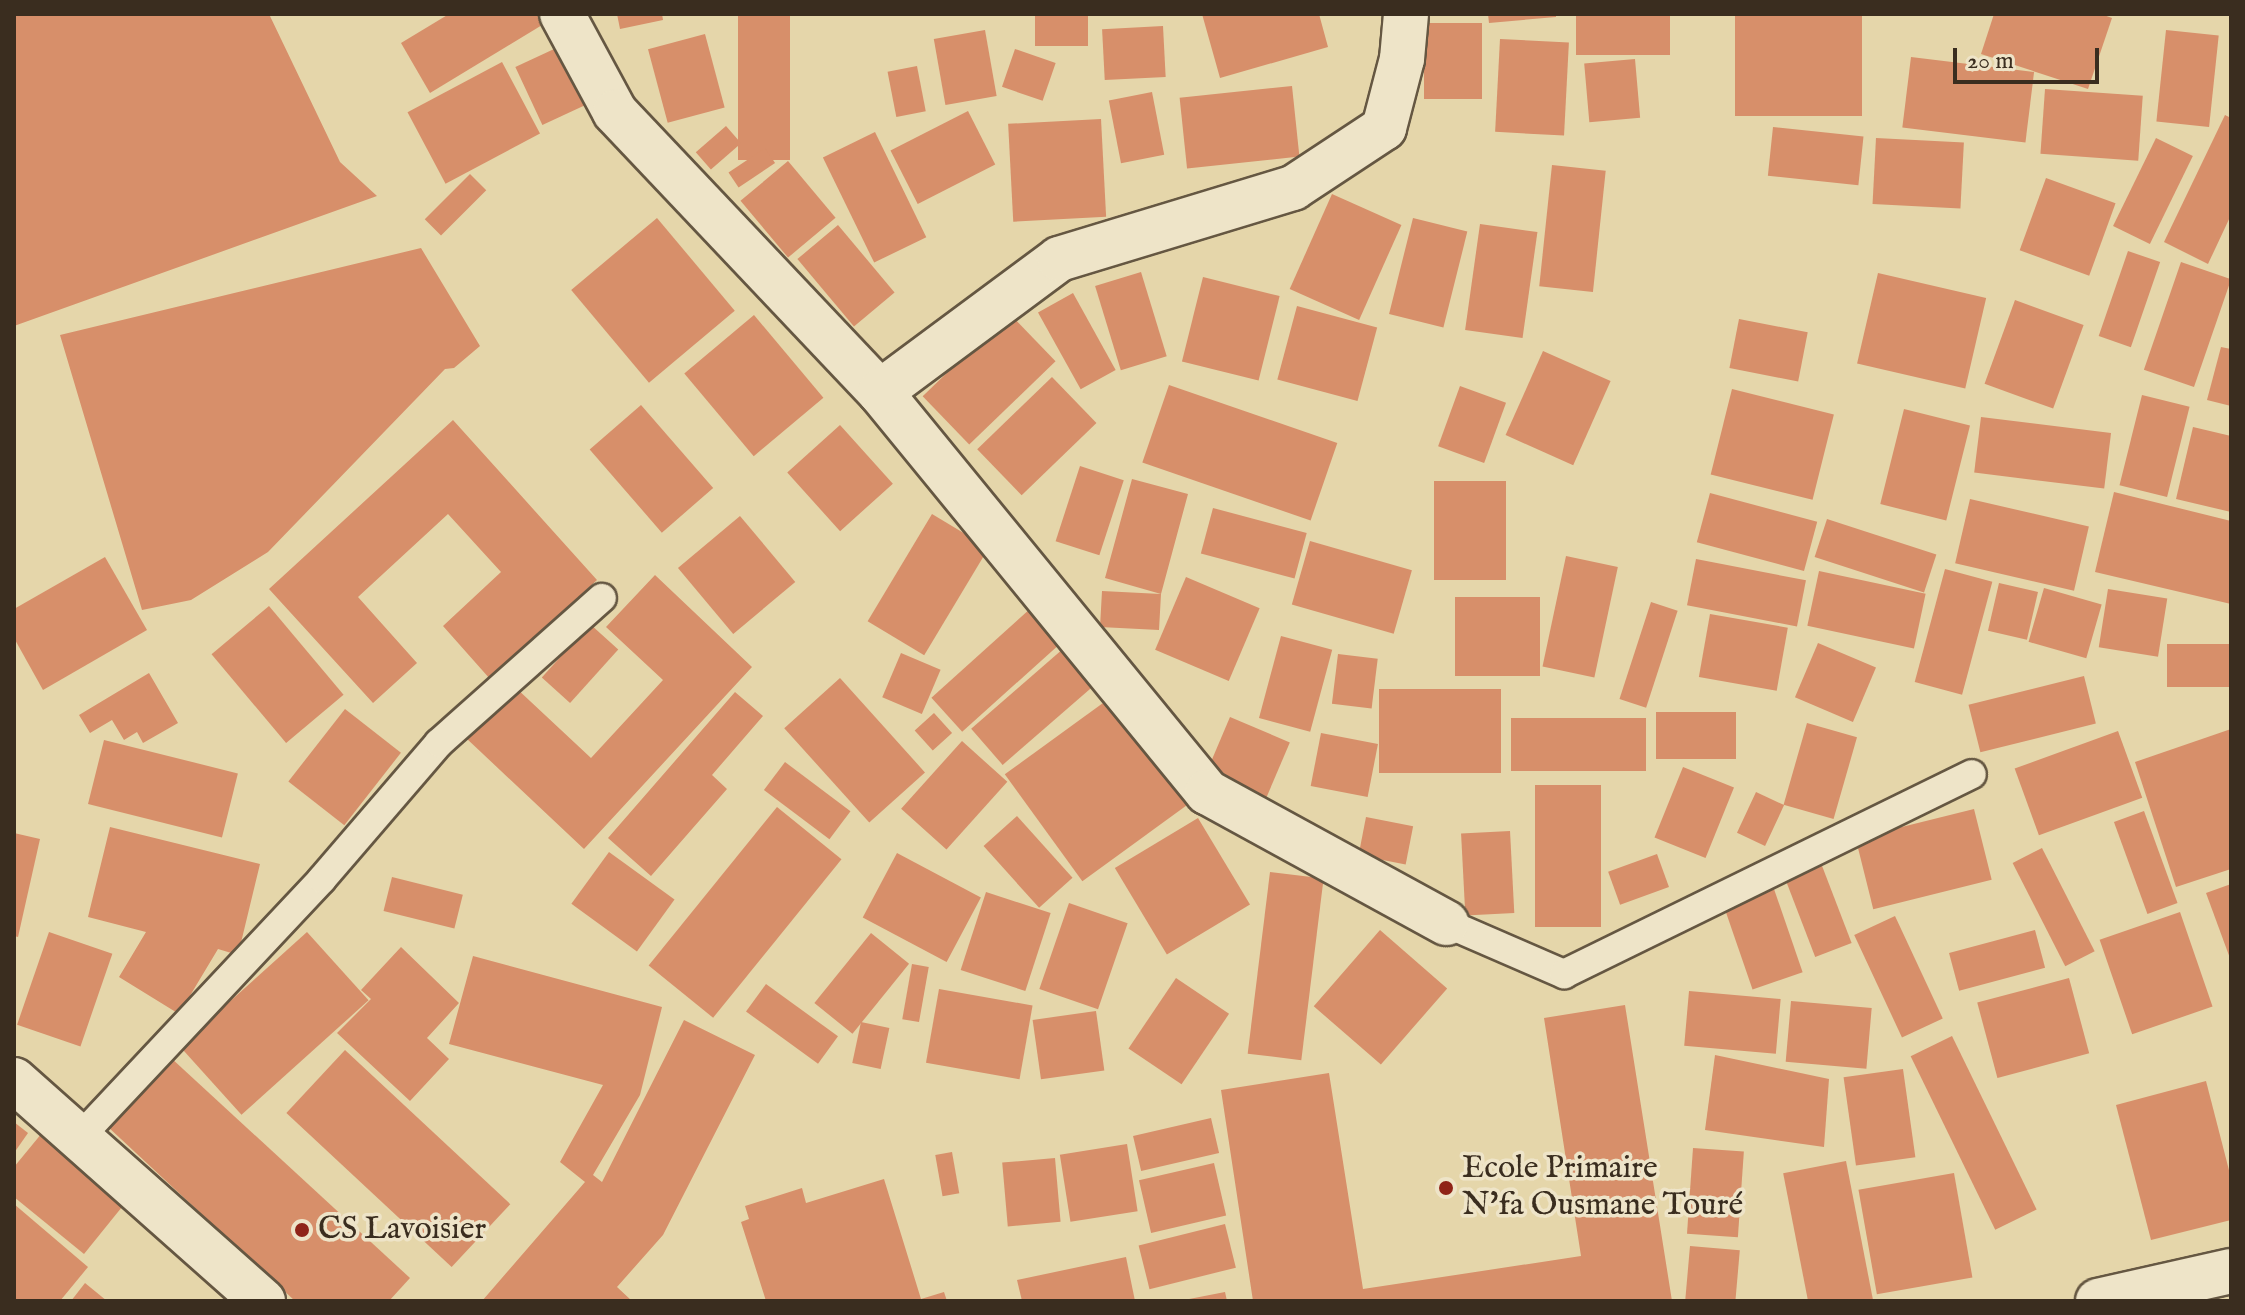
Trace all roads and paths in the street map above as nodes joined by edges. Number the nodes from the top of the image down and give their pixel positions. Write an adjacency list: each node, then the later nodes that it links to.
1 (562, 14): 3 (street)
2 (1406, 14): 3 (street)
3 (880, 392): 6 (street)
4 (602, 598): 8 (lane)
5 (1972, 774): 6 (lane)
6 (1446, 923)
7 (14, 1080): 8 (street)
8 (79, 1138): 10 (street)
9 (2231, 1271): 11 (street)
10 (263, 1301)
11 (2098, 1301)

